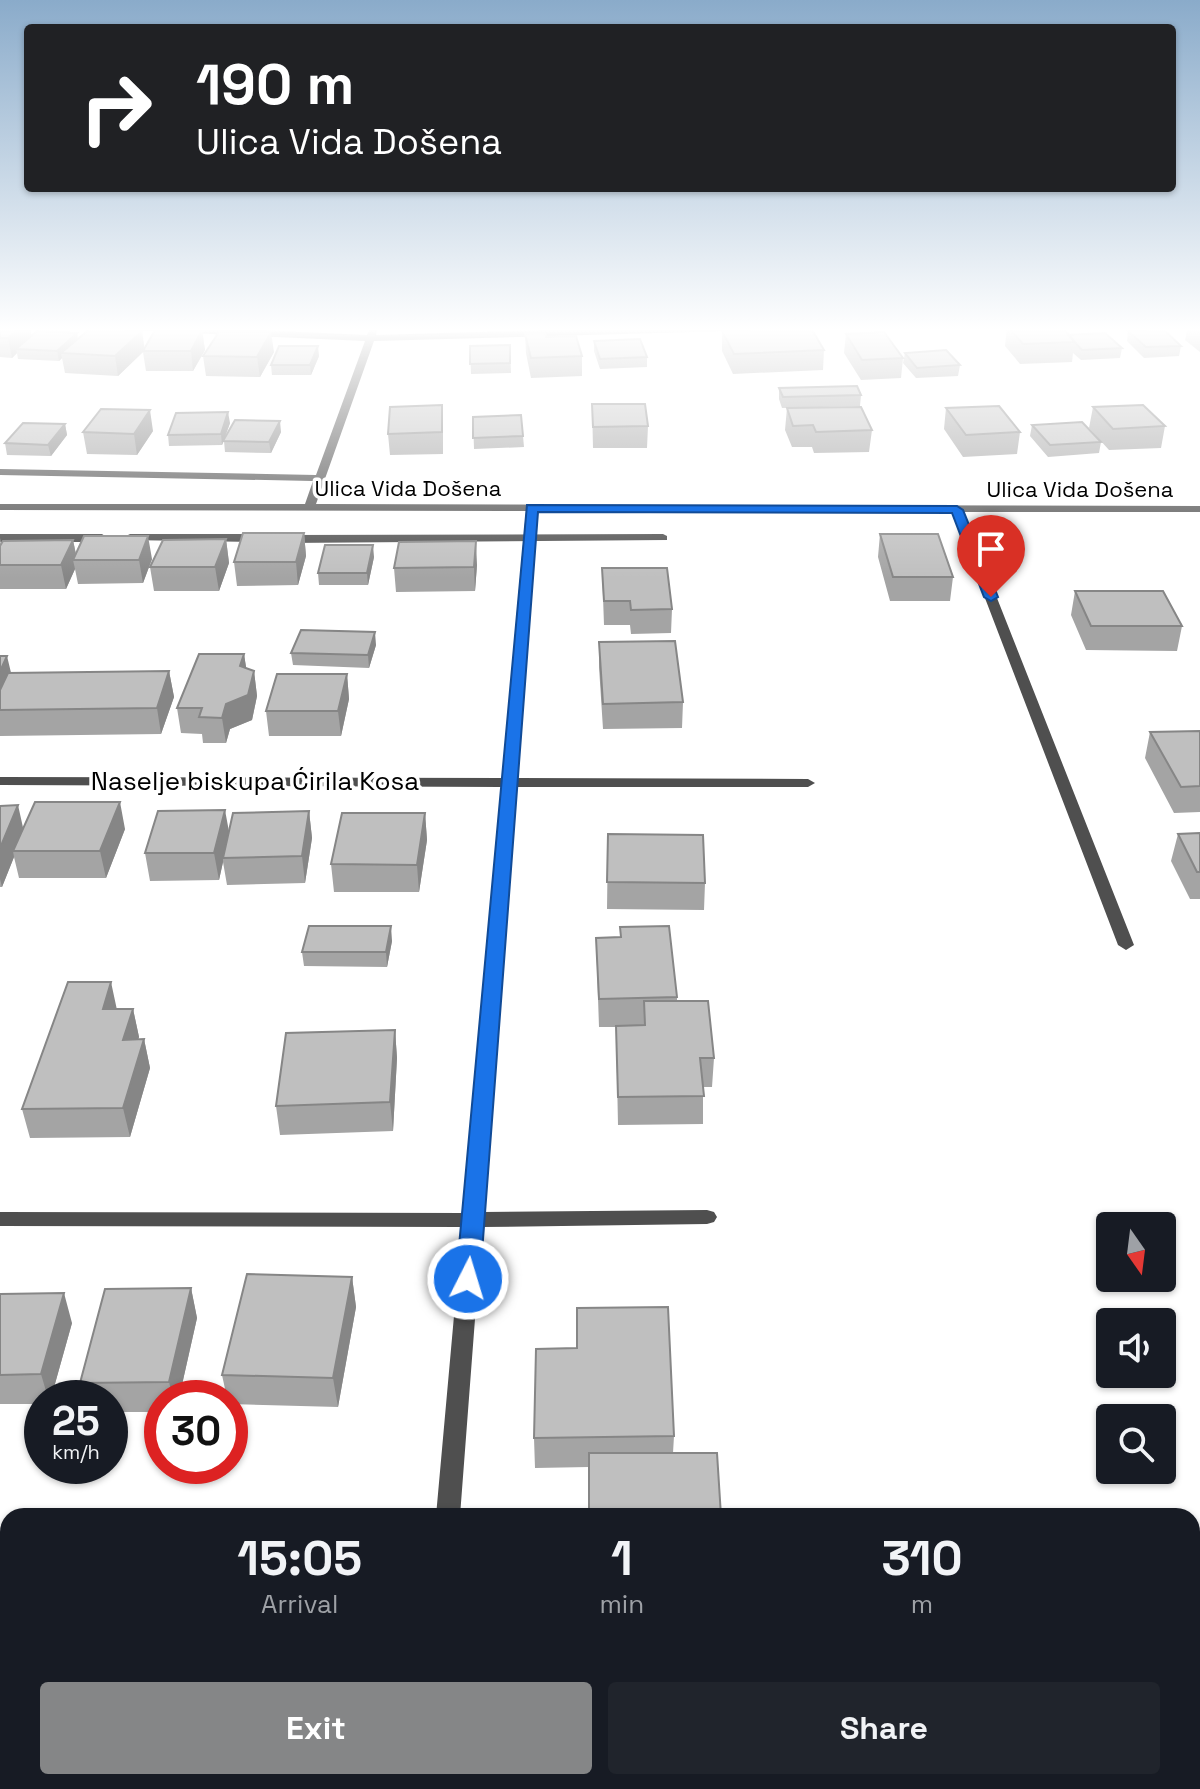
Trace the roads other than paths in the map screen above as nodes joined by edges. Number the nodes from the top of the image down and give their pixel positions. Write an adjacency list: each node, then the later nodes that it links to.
1 (344, 410): 3 (street)
2 (0, 472): 3 (street, Ulica Vida Došena)
3 (319, 478): 5 (street)
4 (0, 507): 5 (street, Ulica Vida Došena)
5 (309, 508): 6 (street, Ulica Vida Došena)
6 (532, 508): 8 (street, Ulica Vida Došena); 11 (street)
7 (1200, 509): 8 (street, Ulica Vida Došena)
8 (957, 510): 15 (street)
9 (0, 538): 11 (street)
10 (663, 538): 11 (street)
11 (530, 539): 13 (street)
12 (0, 781): 13 (street, Naselje biskupa Ćirila Kosa)
13 (509, 782): 14 (street, Naselje biskupa Ćirila Kosa); 18 (street)
14 (808, 783)
15 (1126, 945)
16 (707, 1217): 18 (street)
17 (0, 1219): 18 (street)
18 (473, 1220): 19 (street)
19 (449, 1508)

